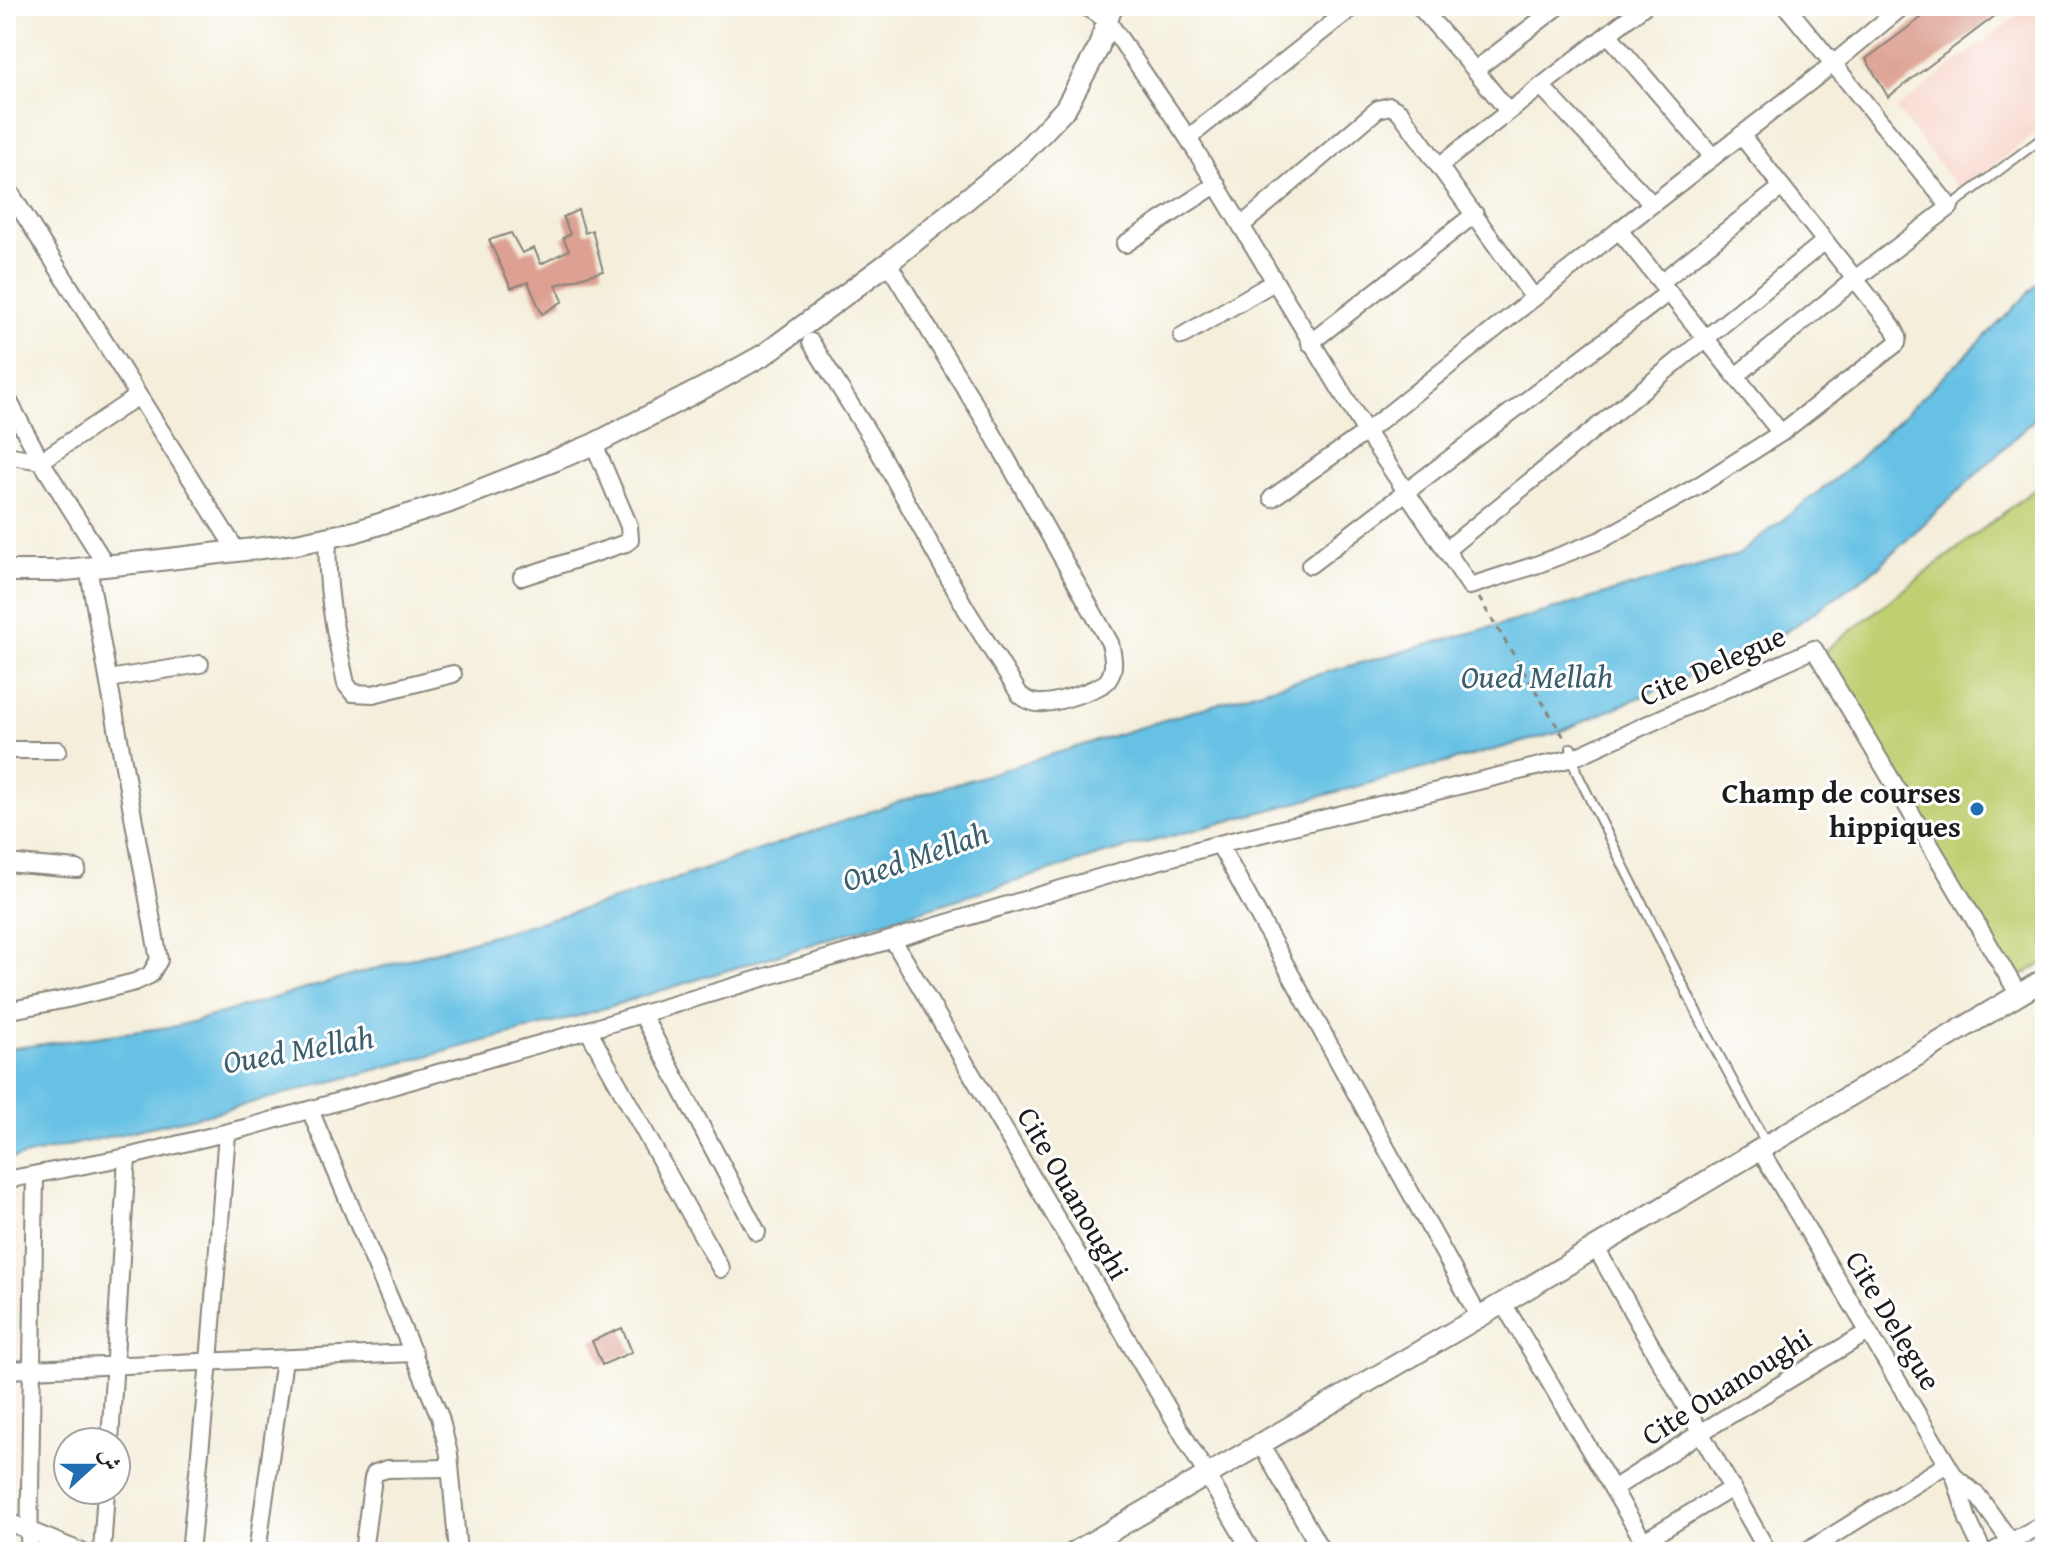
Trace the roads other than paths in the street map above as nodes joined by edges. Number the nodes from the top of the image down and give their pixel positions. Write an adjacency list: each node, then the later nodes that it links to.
1 (1084, 6): 8 (street)
2 (1354, 6): 16 (street)
3 (1419, 6): 11 (street)
4 (1559, 6): 11 (street)
5 (1644, 6): 9 (street)
6 (1786, 6): 10 (street)
7 (1903, 6): 10 (street)
8 (1109, 13): 16 (street); 29 (street)
9 (1608, 34): 12 (street); 17 (street)
10 (1833, 64): 14 (street); 23 (street)
11 (1475, 70): 13 (street)
12 (1541, 86): 13 (street); 22 (street)
13 (1508, 111): 18 (street)
14 (1741, 135): 17 (street); 20 (street)
15 (2045, 136): 23 (lane)
16 (1188, 138): 19 (street)
17 (1713, 157): 22 (street)
18 (1439, 166): 24 (street); 25 (street)
19 (1217, 184): 25 (street); 28 (street)
20 (1782, 187): 27 (street); 32 (street)
21 (8, 192): 40 (street)
22 (1652, 204): 26 (street)
23 (1950, 207): 30 (street)
24 (1475, 214): 33 (street); 37 (street)
25 (1241, 226): 31 (street)
26 (1619, 230): 32 (street); 33 (street)
27 (1825, 241): 30 (street); 35 (street)
28 (1125, 244)
29 (888, 263): 36 (street); 43 (street)
30 (1855, 279): 38 (street); 42 (street)
31 (1274, 282): 34 (street); 37 (street)
32 (1665, 287): 35 (street); 46 (street)
33 (1534, 298): 41 (street)
34 (1182, 336)
35 (1705, 337): 38 (street); 50 (street)
36 (811, 342)
37 (1310, 343): 41 (street)
38 (1736, 376): 42 (street)
39 (6, 396): 45 (street)
40 (138, 396): 45 (street); 49 (street)
41 (1366, 432): 46 (street); 47 (street)
42 (1781, 433): 50 (street)
43 (594, 444): 48 (street); 54 (street)
44 (6, 455): 45 (street)
45 (41, 461): 52 (street)
46 (1406, 493): 50 (street); 51 (street)
47 (1272, 498)
48 (328, 538): 49 (street); 56 (street)
49 (236, 550): 52 (street)
50 (1446, 550)
51 (1310, 565)
52 (97, 566): 53 (street); 57 (street)
53 (6, 571)
54 (522, 577)
55 (200, 664): 57 (street)
56 (453, 674)
57 (109, 679): 67 (street)
58 (6, 750): 59 (street)
59 (58, 750)
60 (1572, 753): 61 (street); 66 (street, Cite Delegue); 72 (lane, Cite Delegue)
61 (1219, 844): 64 (street); 80 (street)
62 (6, 863): 63 (street)
63 (77, 869)
64 (893, 940): 68 (street); 93 (street, Cite Ouanoughi)
65 (2045, 979): 66 (street)
66 (2019, 995): 72 (street)
67 (6, 1011)
68 (642, 1014): 69 (street); 76 (street)
69 (588, 1030): 70 (street); 78 (street)
70 (310, 1110): 71 (street); 82 (street)
71 (227, 1133): 73 (street); 84 (street)
72 (1764, 1148): 77 (street); 81 (street, Cite Delegue)
73 (127, 1157): 74 (street); 85 (street)
74 (35, 1175): 75 (street); 86 (street)
75 (6, 1180)
76 (757, 1232)
77 (1596, 1248): 79 (street); 89 (street)
78 (721, 1269)
79 (1503, 1303): 80 (street); 95 (street)
80 (1479, 1317): 90 (street)
81 (1868, 1332): 89 (street, Cite Ouanoughi); 92 (street, Cite Delegue)
82 (414, 1353): 83 (street); 91 (street)
83 (284, 1359): 84 (street); 106 (street)
84 (209, 1362): 85 (street); 105 (street)
85 (115, 1366): 86 (street); 88 (street)
86 (32, 1369): 87 (street); 99 (street)
87 (6, 1370)
88 (111, 1426)
89 (1700, 1433): 94 (street); 95 (street, Cite Ouanoughi)
90 (1261, 1444): 93 (street); 111 (street)
91 (450, 1468): 107 (street); 108 (street)
92 (1951, 1470): 101 (street); 113 (street); 114 (street)
93 (1206, 1475): 109 (street); 110 (street, Cite Ouanoughi)
94 (1732, 1488): 100 (street); 112 (street)
95 (1613, 1489): 100 (street)
96 (105, 1506): 104 (street)
97 (6, 1521): 99 (street)
98 (2045, 1523): 101 (street)
99 (29, 1531): 102 (street); 103 (street)
100 (1647, 1547)
101 (2014, 1547): 115 (street)
102 (29, 1552)
103 (82, 1552)
104 (102, 1552)
105 (190, 1552)
106 (257, 1552)
107 (363, 1552)
108 (458, 1552)
109 (1075, 1552)
110 (1252, 1552)
111 (1322, 1552)
112 (1768, 1552)
113 (1806, 1552)
114 (1983, 1552)
115 (1992, 1552)

